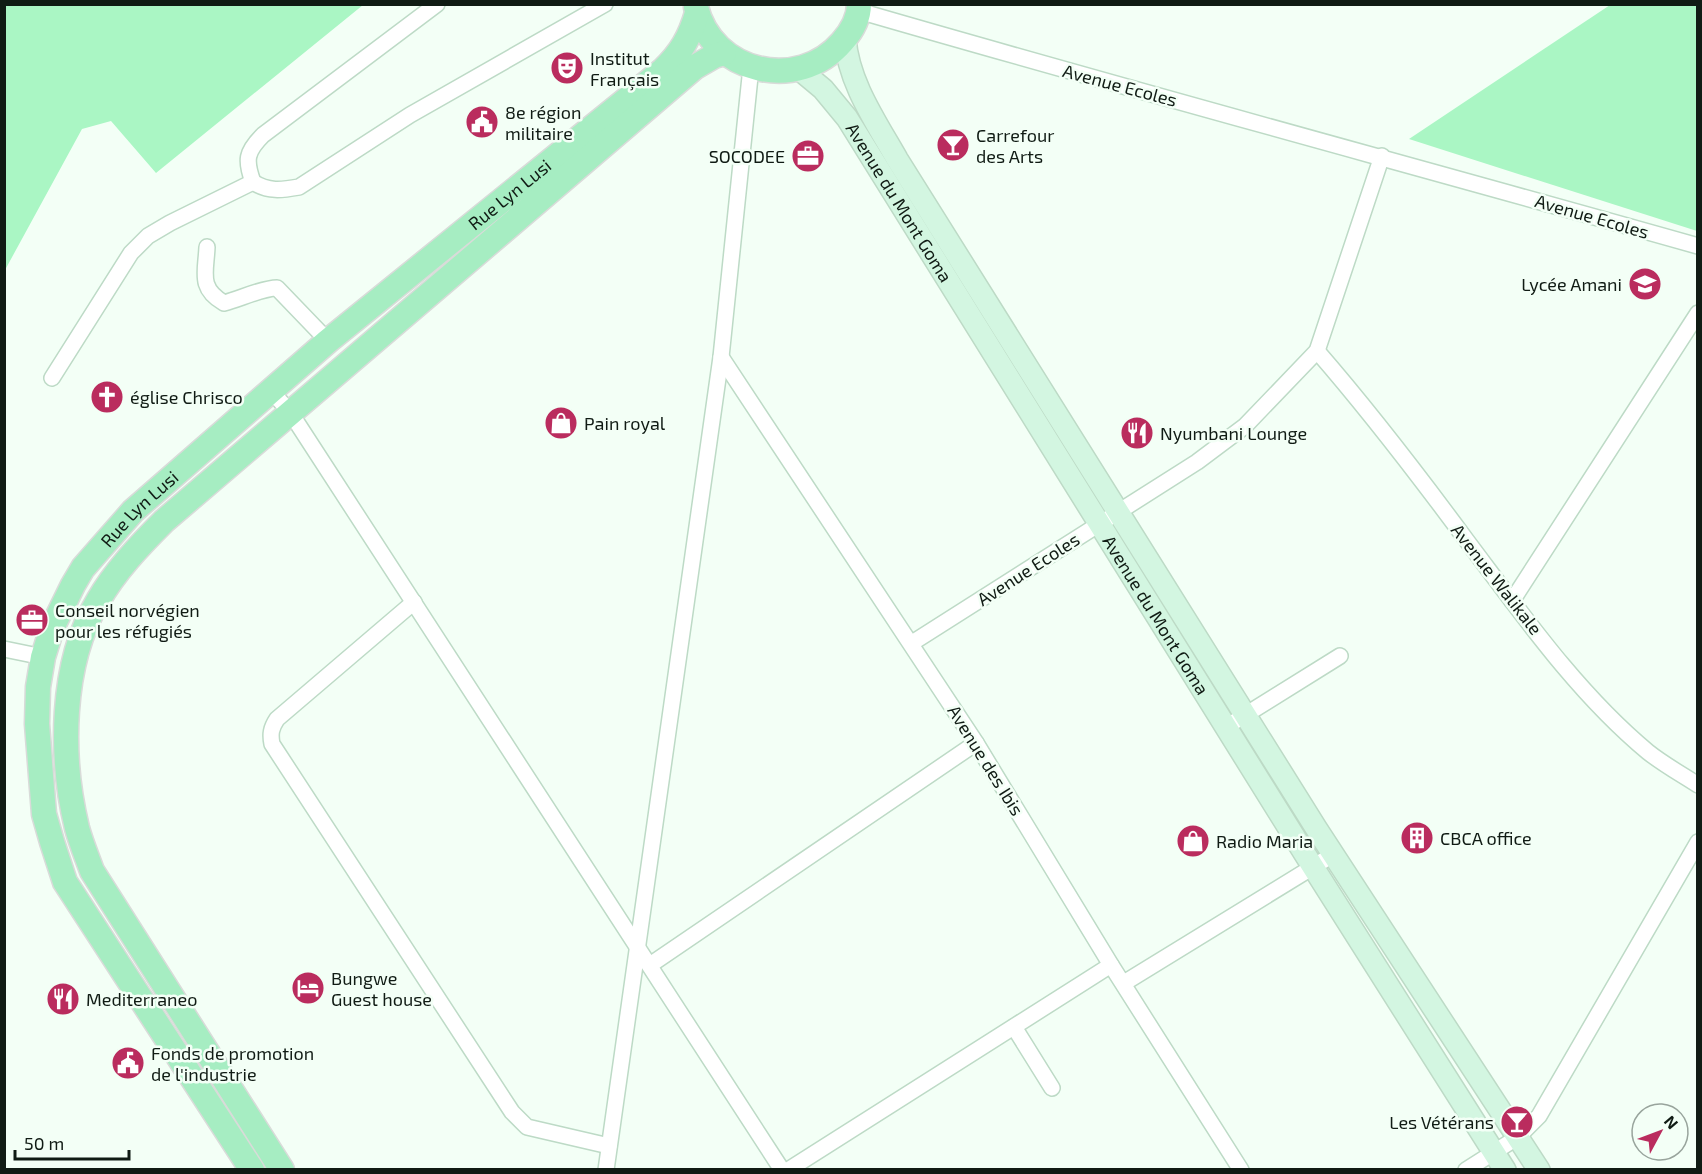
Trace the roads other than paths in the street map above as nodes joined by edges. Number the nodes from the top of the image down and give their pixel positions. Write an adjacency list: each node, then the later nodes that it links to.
1 (436, 4): 10 (street)
2 (605, 4): 10 (street)
3 (859, 8): 5 (main road); 9 (street, Avenue Ecoles)
4 (696, 9): 6 (main road); 14 (main road, Rue Lyn Lusi)
5 (845, 38): 8 (main road); 19 (street)
6 (724, 53): 7 (main road); 20 (main road, Rue Lyn Lusi)
7 (751, 67): 8 (main road); 16 (street)
8 (799, 69): 21 (street, Avenue du Mont Goma)
9 (1382, 156): 11 (street, Avenue Ecoles); 15 (street, Avenue Ecoles)
10 (253, 182): 17 (street)
11 (1698, 246)
12 (207, 247): 14 (street)
13 (1698, 313): 24 (street)
14 (328, 341): 18 (main road, Rue Lyn Lusi)
15 (1317, 351): 22 (street, Avenue Ecoles); 24 (street, Avenue Walikale)
16 (721, 357): 28 (street, Avenue des Ibis); 39 (street)
17 (52, 378)
18 (272, 392): 20 (street); 31 (main road, Rue Lyn Lusi)
19 (1056, 411): 21 (street); 22 (street)
20 (290, 412): 25 (street); 49 (main road, Rue Lyn Lusi)
21 (1037, 423): 23 (street, Avenue du Mont Goma)
22 (1120, 512): 23 (street, Avenue Ecoles); 26 (street)
23 (1099, 524): 27 (street, Avenue du Mont Goma); 28 (street, Avenue Ecoles)
24 (1512, 601): 35 (street, Avenue Walikale)
25 (414, 602): 39 (street); 46 (street)
26 (1190, 624): 27 (street); 32 (street)
27 (1170, 637): 33 (street, Avenue du Mont Goma)
28 (912, 643): 34 (street, Avenue des Ibis)
29 (4, 650): 31 (street)
30 (1340, 656): 32 (street)
31 (43, 657): 48 (main road, Rue Lyn Lusi)
32 (1247, 714): 33 (street); 37 (street)
33 (1226, 727): 38 (street, Avenue du Mont Goma)
34 (976, 743): 40 (street); 41 (street, Avenue des Ibis)
35 (1698, 785)
36 (1698, 842): 45 (street)
37 (1334, 854): 38 (street); 45 (street)
38 (1313, 867): 42 (street); 47 (street, Avenue du Mont Goma)
39 (637, 945): 40 (street); 46 (street)
40 (650, 965): 51 (street)
41 (1111, 965): 42 (street, Avenue des Ibis); 43 (street)
42 (1124, 983): 53 (street, Avenue des Ibis)
43 (1014, 1027): 44 (street); 52 (street)
44 (1052, 1088)
45 (1518, 1137): 47 (street); 55 (street)
46 (609, 1146): 50 (street)
47 (1499, 1161): 54 (street)
48 (252, 1170)
49 (282, 1170)
50 (606, 1170)
51 (782, 1170)
52 (788, 1170)
53 (1241, 1170)
54 (1466, 1170)
55 (1539, 1170)

